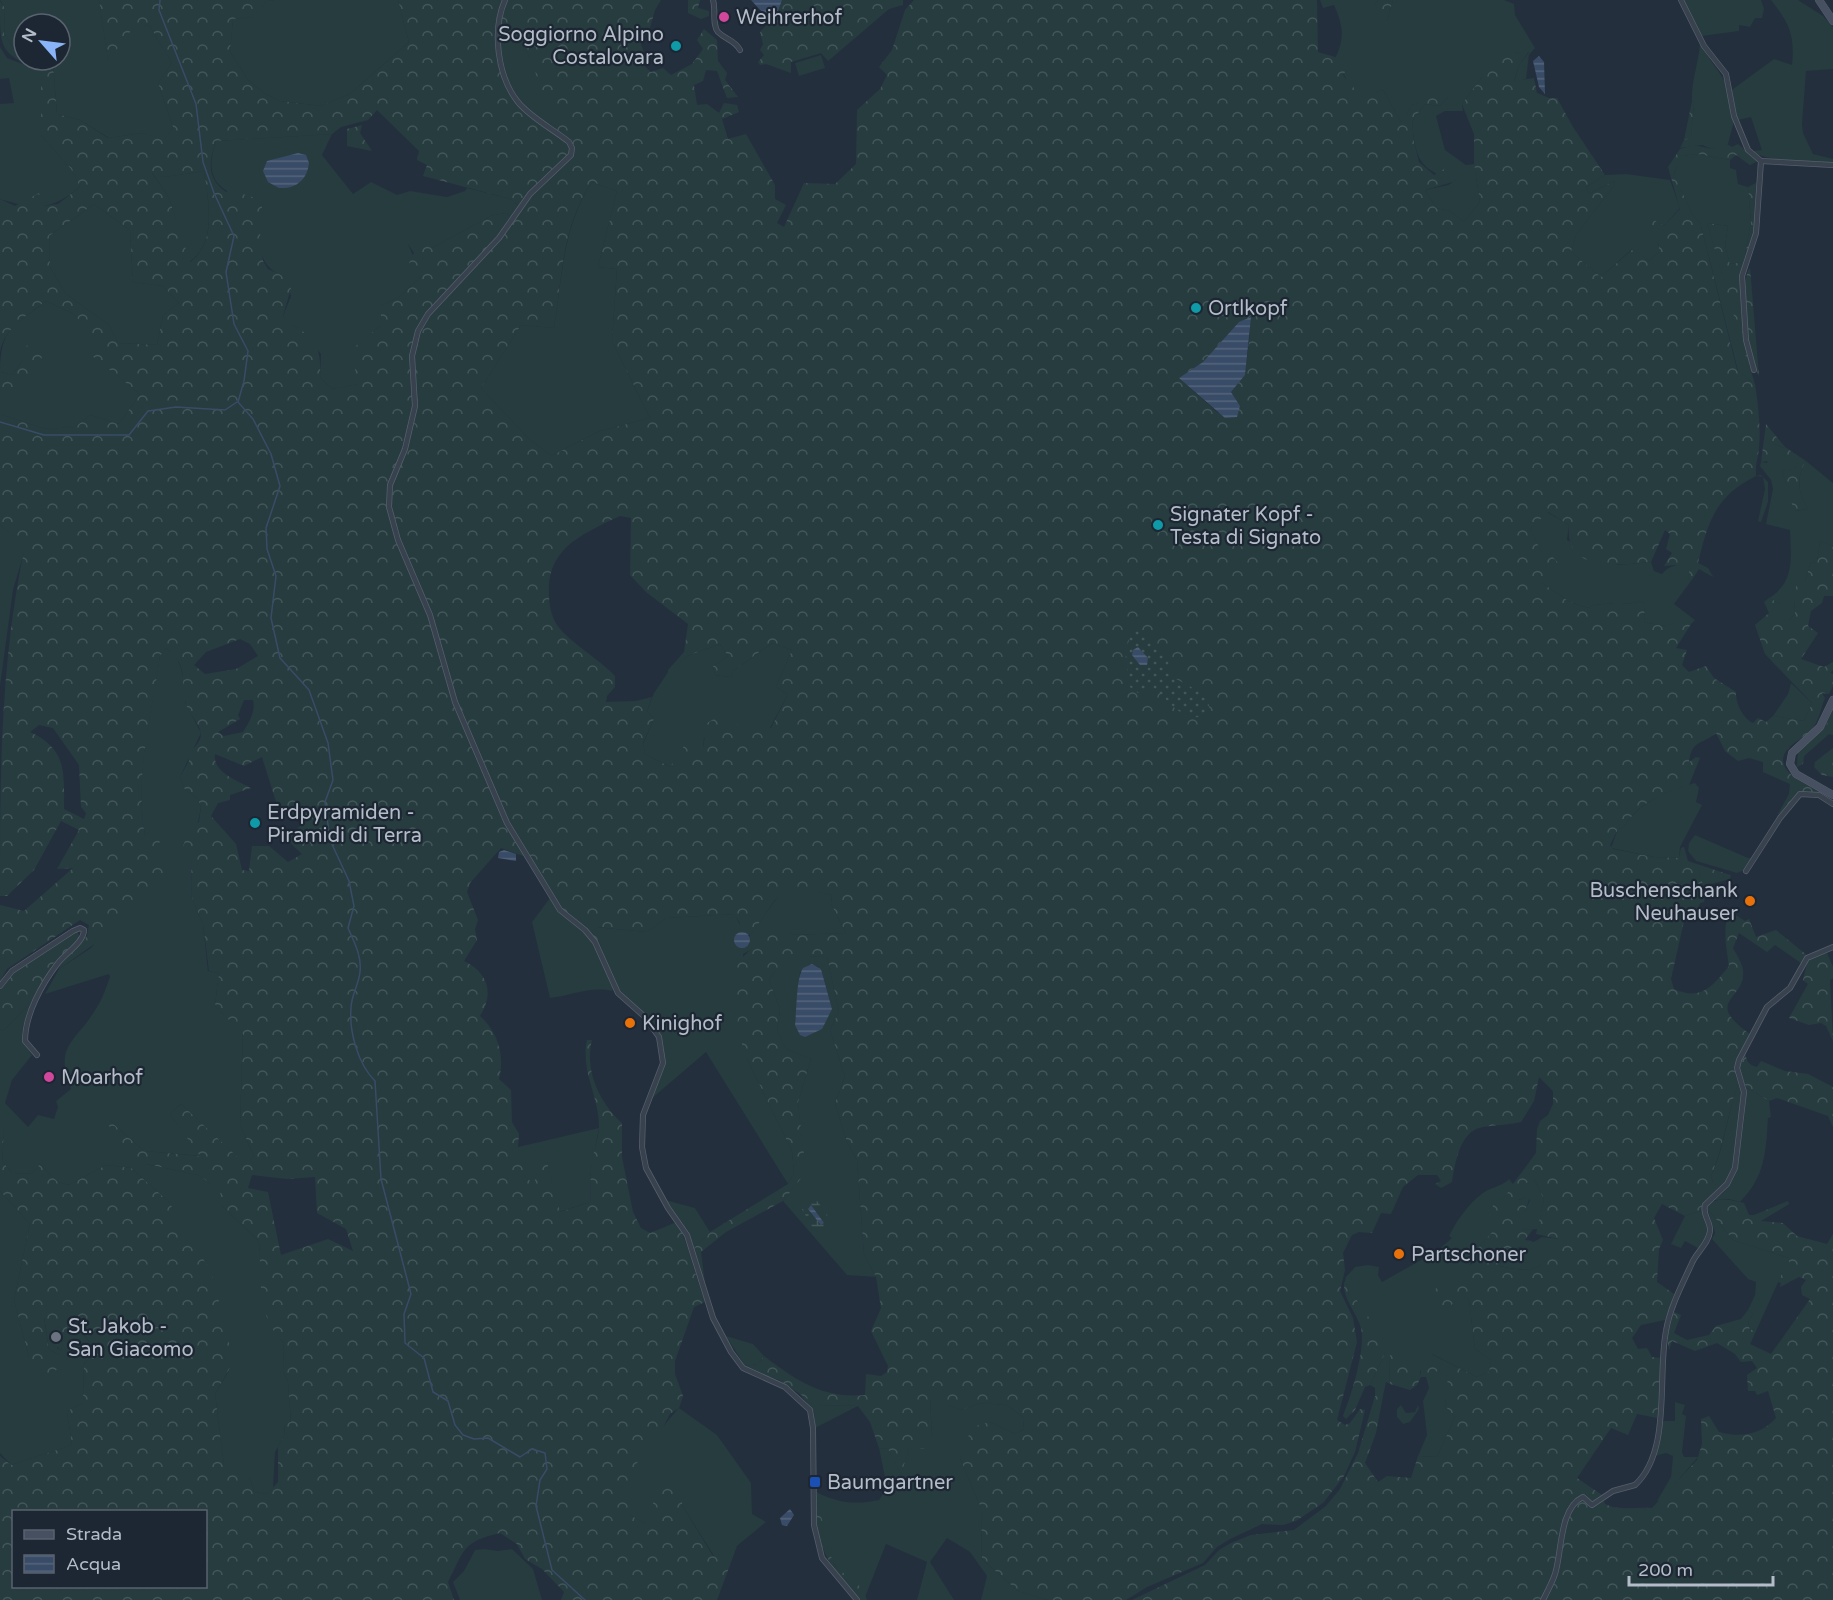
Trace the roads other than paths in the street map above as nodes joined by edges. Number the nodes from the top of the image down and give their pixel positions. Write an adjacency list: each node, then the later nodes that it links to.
1 (506, 0): 17 (street)
2 (713, 0): 6 (street)
3 (1681, 0): 7 (street)
4 (1819, 0): 5 (main road)
5 (1833, 21)
6 (740, 50)
7 (1761, 161): 8 (street); 9 (street)
8 (1833, 165)
9 (1754, 370)
10 (1833, 700): 11 (main road)
11 (1833, 795)
12 (1833, 804): 13 (street)
13 (1746, 872)
14 (1833, 947): 18 (street)
15 (0, 986): 16 (street)
16 (37, 1055)
17 (857, 1600)
18 (1543, 1600)

